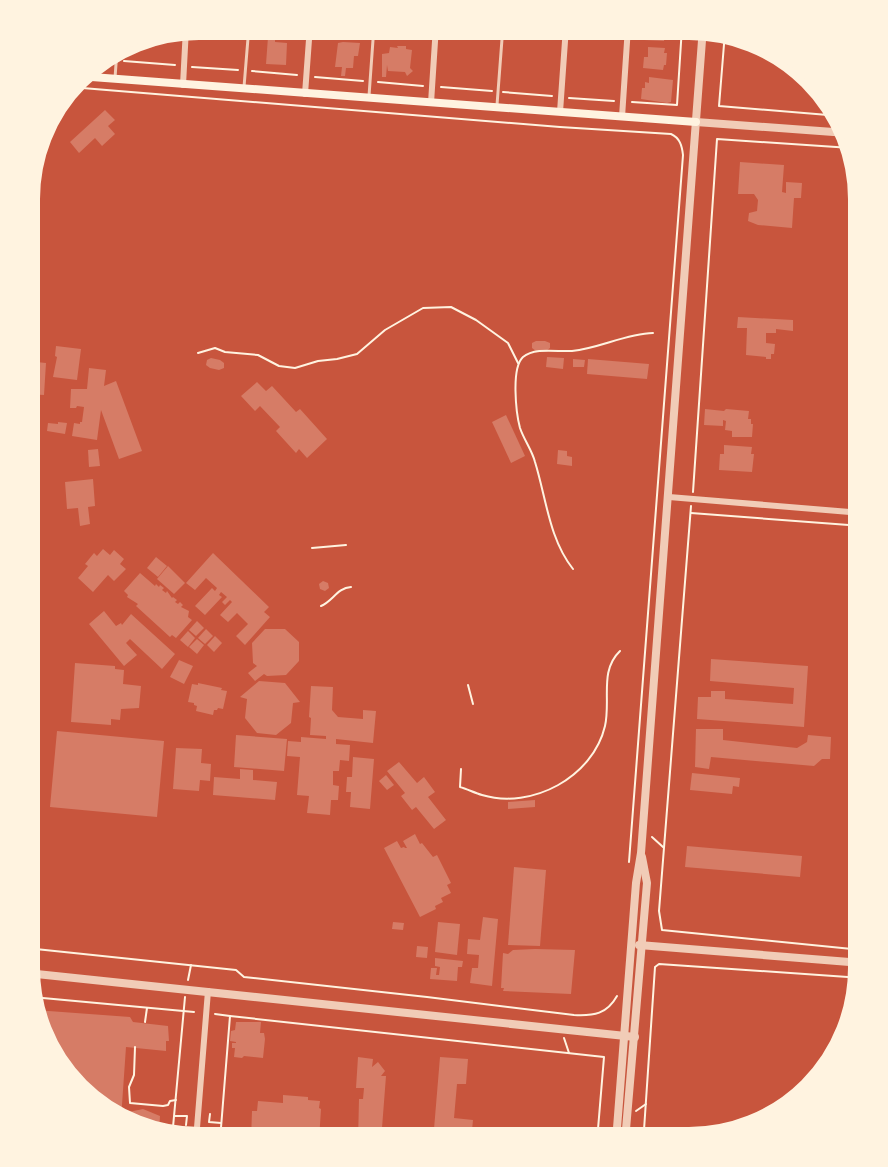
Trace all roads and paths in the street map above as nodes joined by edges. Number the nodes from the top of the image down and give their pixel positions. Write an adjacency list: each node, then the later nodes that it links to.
1 (248, 36): 14 (lane)
2 (309, 36): 15 (street)
3 (374, 36): 18 (lane)
4 (435, 36): 20 (street)
5 (502, 36): 23 (lane)
6 (565, 36): 25 (street)
7 (627, 36): 27 (street)
8 (681, 36): 27 (path)
9 (186, 37): 13 (street)
10 (702, 37): 33 (street)
11 (724, 40): 31 (path)
12 (116, 60): 13 (path); 17 (lane)
13 (184, 66): 14 (path); 19 (street)
14 (245, 71): 15 (path); 22 (lane)
15 (306, 76): 18 (path); 24 (street)
16 (91, 77): 17 (main road)
17 (115, 80): 19 (main road)
18 (370, 81): 20 (path); 26 (lane)
19 (183, 85): 22 (main road)
20 (432, 86): 23 (path); 28 (street)
21 (80, 88): 56 (path)
22 (244, 89): 24 (main road)
23 (498, 92): 25 (path); 29 (lane)
24 (305, 94): 26 (main road)
25 (561, 97): 27 (path); 30 (street)
26 (369, 98): 28 (main road)
27 (623, 102): 32 (street)
28 (431, 103): 29 (main road)
29 (497, 108): 30 (main road)
30 (560, 112): 32 (main road)
31 (828, 115)
32 (622, 117): 33 (main road)
33 (696, 122): 34 (street); 39 (street)
34 (837, 132)
35 (843, 147): 40 (path)
36 (653, 333): 38 (path)
37 (198, 353): 38 (path)
38 (518, 363): 46 (path)
39 (669, 497): 40 (street); 53 (street)
40 (692, 499): 41 (street); 42 (path)
41 (852, 512)
42 (691, 513): 43 (path); 54 (path)
43 (852, 525)
44 (346, 545): 45 (path)
45 (312, 548)
46 (573, 569)
47 (351, 587): 48 (path)
48 (321, 606)
49 (620, 651): 52 (path)
50 (468, 685): 51 (path)
51 (473, 704)
52 (461, 769)
53 (643, 829): 54 (path); 55 (street)
54 (664, 848): 60 (path)
55 (641, 853): 57 (street); 58 (street)
56 (629, 863)
57 (632, 945): 58 (street); 76 (street)
58 (642, 946): 61 (street); 77 (street)
59 (36, 949): 62 (path)
60 (852, 949)
61 (852, 962)
62 (191, 965): 65 (path); 67 (path)
63 (36, 974): 65 (street)
64 (852, 977): 86 (path)
65 (186, 989): 66 (street); 70 (path)
66 (208, 992): 75 (street); 87 (street)
67 (619, 992)
68 (39, 998): 69 (path)
69 (147, 1008): 70 (path); 74 (path)
70 (182, 1011): 71 (path); 80 (path)
71 (194, 1012)
72 (215, 1014): 73 (path)
73 (230, 1016): 79 (path); 83 (path)
74 (145, 1022)
75 (561, 1029): 76 (street); 79 (path)
76 (624, 1036): 77 (street); 90 (street)
77 (635, 1037): 91 (street)
78 (135, 1047): 80 (path)
79 (569, 1053): 89 (path)
80 (176, 1100): 82 (path)
81 (210, 1114): 83 (path)
82 (174, 1116): 84 (path); 85 (path)
83 (221, 1123): 88 (path)
84 (186, 1125)
85 (173, 1129)
86 (644, 1130)
87 (197, 1131)
88 (221, 1131)
89 (598, 1131)
90 (617, 1131)
91 (627, 1131)

